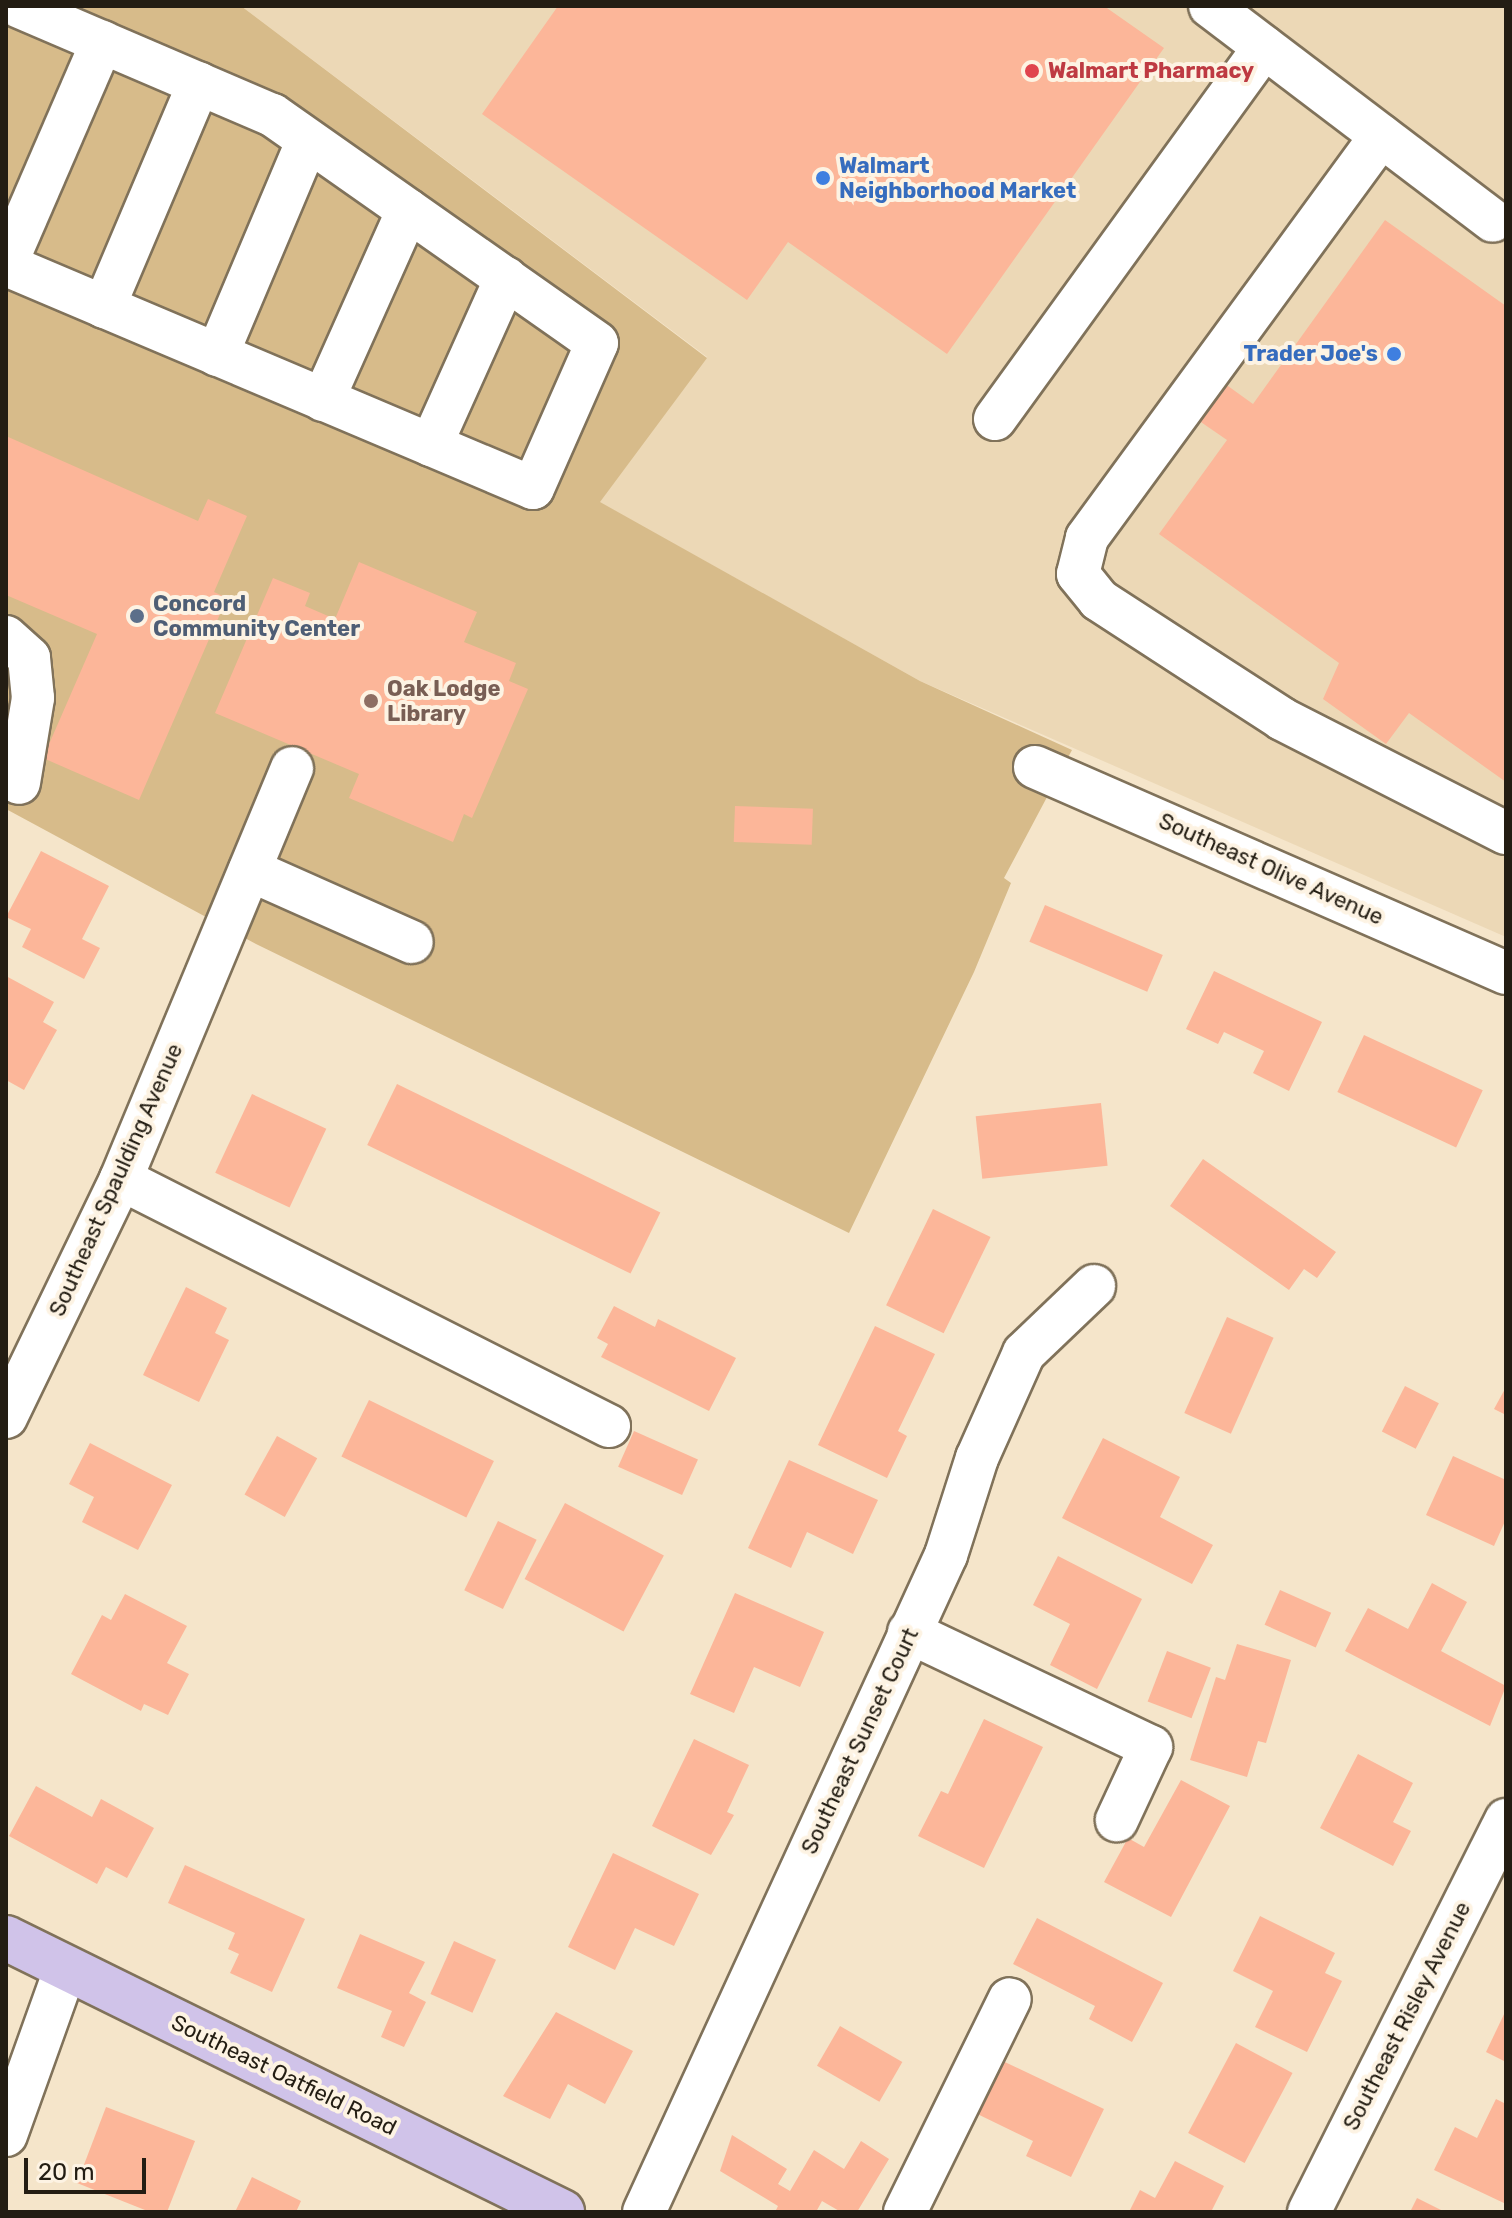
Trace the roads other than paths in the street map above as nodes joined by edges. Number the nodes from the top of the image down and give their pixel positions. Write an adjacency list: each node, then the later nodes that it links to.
1 (18, 6): 3 (street)
2 (1210, 6): 4 (street)
3 (102, 42): 5 (street); 10 (street)
4 (1264, 47): 6 (street); 15 (street)
5 (199, 83): 7 (street); 12 (street)
6 (1381, 136): 9 (street); 21 (street)
7 (308, 140): 8 (street); 13 (street)
8 (408, 210): 11 (street); 14 (street)
9 (1502, 218)
10 (6, 265): 12 (street)
11 (506, 278): 16 (street); 16 (street)
12 (104, 307): 13 (street)
13 (217, 355): 14 (street)
14 (323, 400): 16 (street)
15 (995, 419)
16 (431, 445)
17 (6, 637): 20 (street)
18 (1035, 767): 24 (street, Southeast Olive Avenue)
19 (292, 768): 22 (street, Southeast Spaulding Avenue)
20 (19, 783)
21 (1506, 833)
22 (250, 870): 23 (street); 25 (street, Southeast Spaulding Avenue)
23 (412, 942)
24 (1506, 973)
25 (121, 1179): 27 (street, Southeast Spaulding Avenue); 28 (street)
26 (1094, 1286): 29 (street, Southeast Sunset Court)
27 (6, 1417)
28 (609, 1426)
29 (909, 1632): 30 (street); 37 (street, Southeast Sunset Court)
30 (1117, 1820)
31 (1506, 1820): 39 (street, Southeast Risley Avenue)
32 (6, 1938): 33 (main road, Southeast Oatfield Road)
33 (66, 1967): 35 (street); 36 (main road, Southeast Oatfield Road)
34 (1010, 1999): 38 (street)
35 (6, 2135)
36 (562, 2212)
37 (644, 2212)
38 (905, 2212)
39 (1309, 2212)

